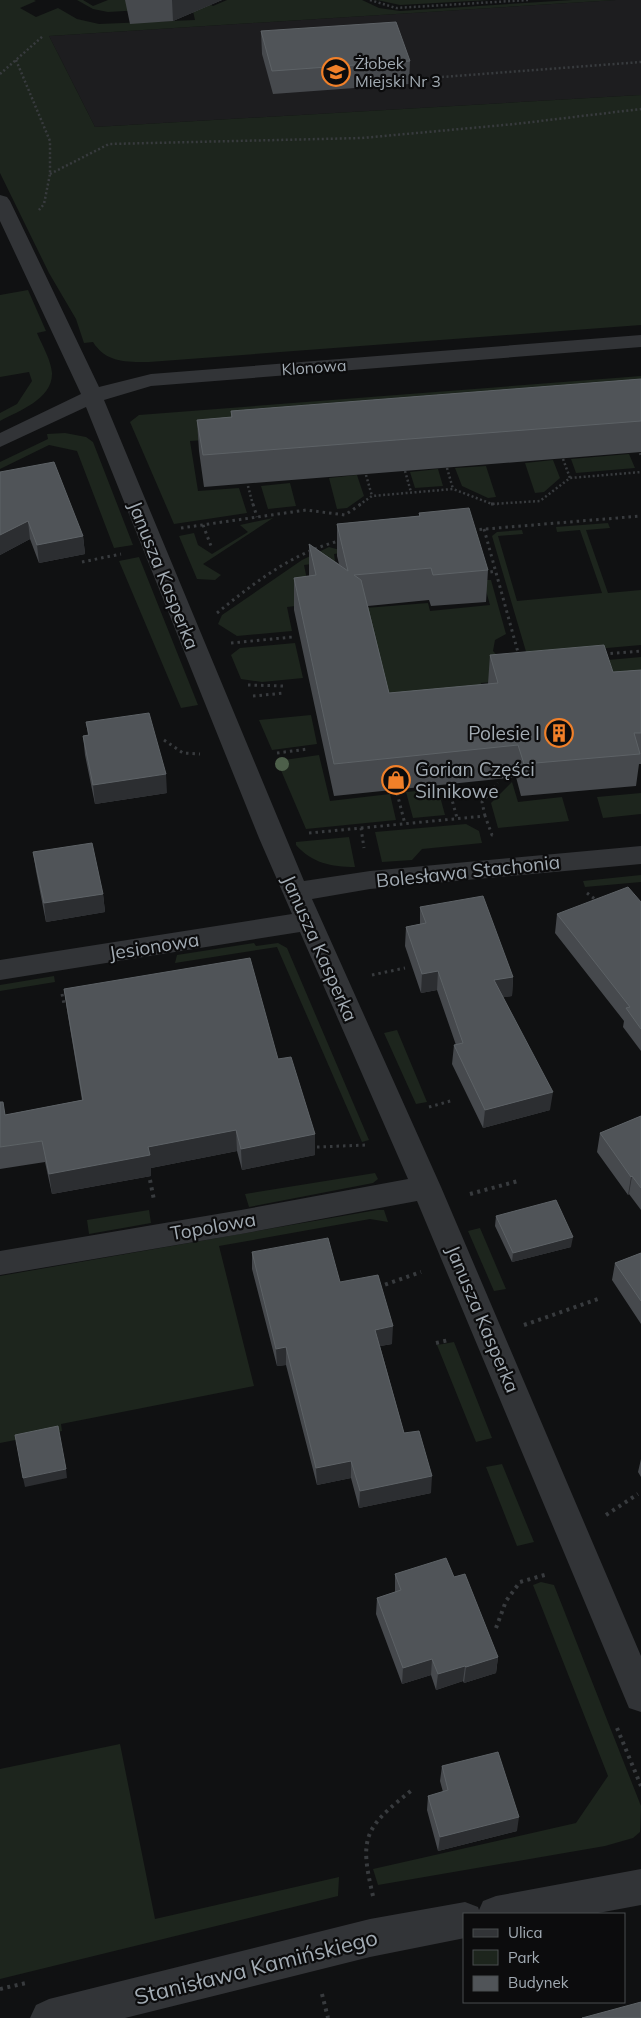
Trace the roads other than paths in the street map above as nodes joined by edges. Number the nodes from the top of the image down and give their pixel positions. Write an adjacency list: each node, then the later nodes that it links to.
1 (0, 201): 3 (street, Janusza Kasperka)
2 (641, 342): 3 (street, Klonowa)
3 (92, 397): 4 (street, Klonowa); 6 (street, Janusza Kasperka)
4 (0, 441)
5 (641, 854): 6 (street, Bolesława Stachonia)
6 (296, 892): 7 (street, Janusza Kasperka)
7 (308, 921): 8 (street, Jesionowa); 9 (street, Janusza Kasperka)
8 (0, 970)
9 (430, 1195): 10 (street, Topolowa); 11 (street, Janusza Kasperka)
10 (0, 1262)
11 (641, 1696)
12 (641, 1887): 13 (street)
13 (501, 1913)
14 (463, 1920): 15 (street, Stanisława Kamińskiego)
15 (49, 2018)

